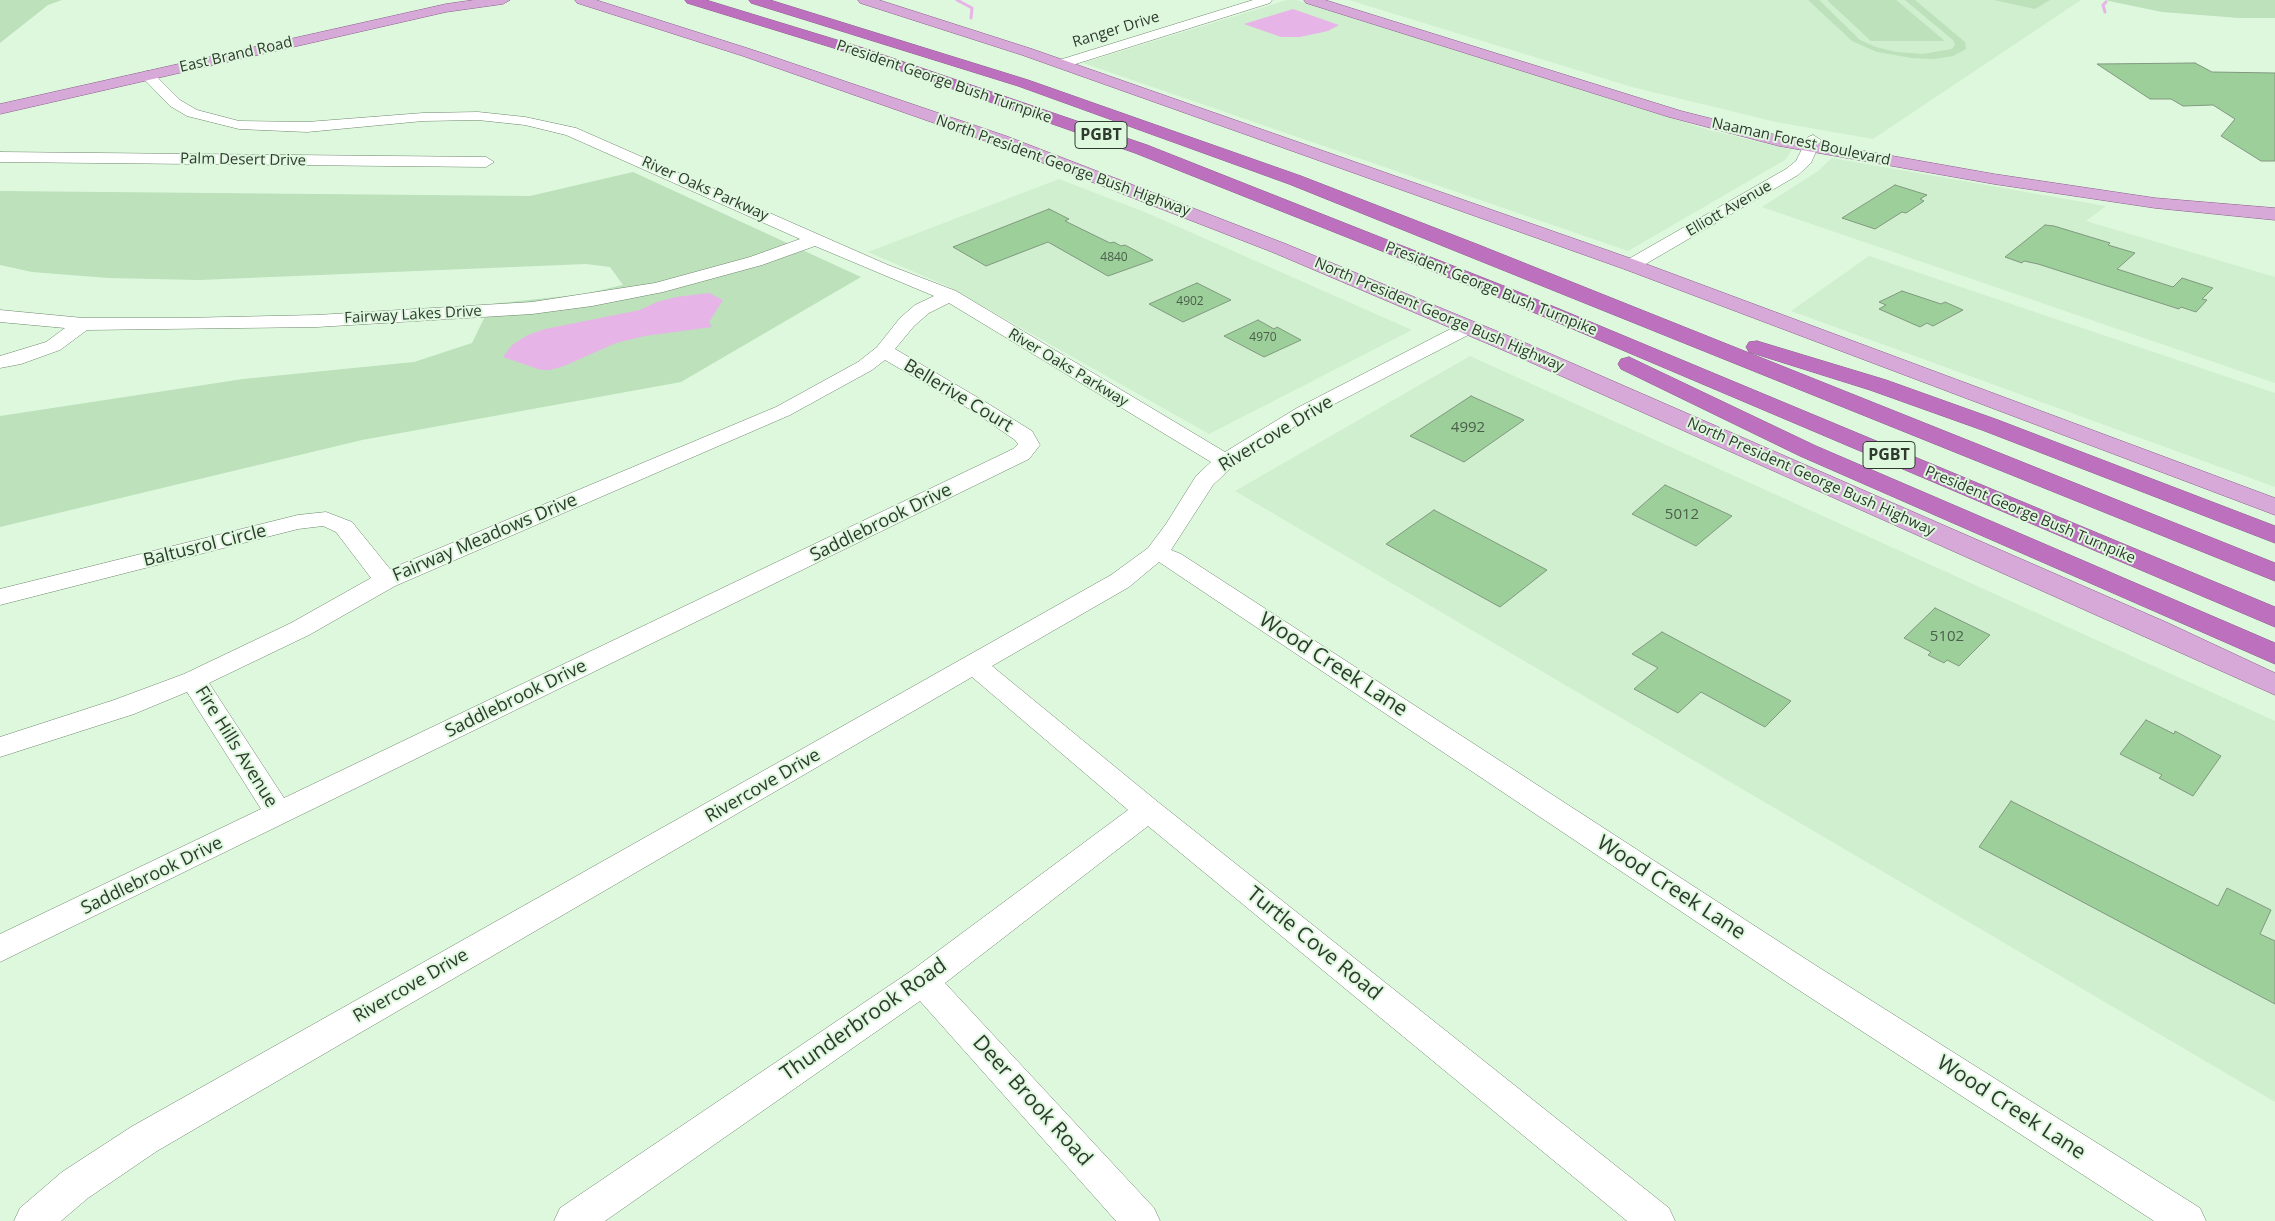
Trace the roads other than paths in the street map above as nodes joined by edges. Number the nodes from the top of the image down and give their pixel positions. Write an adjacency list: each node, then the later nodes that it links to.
1 (503, 0): 10 (main road, East Brand Road)
2 (582, 0): 11 (main road, North President George Bush Highway)
3 (590, 0): 11 (main road)
4 (692, 0): 27 (highway, President George Bush Turnpike / PGBT)
5 (756, 0): 29 (highway, President George Bush Turnpike / PGBT)
6 (866, 0): 12 (main road)
7 (1266, 0): 12 (street, Ranger Drive)
8 (1312, 0): 14 (main road, Naaman Forest Boulevard)
9 (1334, 0): 14 (main road, Naaman Forest Boulevard)
10 (476, 2): 13 (main road, East Brand Road)
11 (606, 7): 32 (main road, North President George Bush Highway)
12 (1061, 64): 26 (main road)
13 (147, 75): 15 (main road, East Brand Road); 16 (street, River Oaks Parkway)
14 (1642, 99): 17 (main road, Naaman Forest Boulevard)
15 (0, 109)
16 (270, 127): 19 (street); 25 (street, River Oaks Parkway)
17 (1812, 144): 21 (main road, Naaman Forest Boulevard); 22 (main road, Naaman Forest Boulevard); 26 (street, Elliott Avenue)
18 (0, 156): 19 (street, Palm Desert Drive)
19 (227, 160): 20 (street, Palm Desert Drive)
20 (486, 162)
21 (2031, 175): 22 (main road); 23 (main road, Naaman Forest Boulevard)
22 (1994, 179): 24 (main road, Naaman Forest Boulevard)
23 (2275, 205)
24 (2275, 214)
25 (817, 239): 28 (street, River Oaks Parkway); 31 (street, Fairway Lakes Drive)
26 (1631, 265): 37 (main road)
27 (1502, 292): 43 (highway, President George Bush Turnpike / PGBT); 44 (highway)
28 (949, 295): 33 (street, Fairway Meadows Drive); 36 (street, River Oaks Parkway)
29 (1617, 308): 38 (highway); 40 (highway, President George Bush Turnpike / PGBT)
30 (0, 316): 31 (street, Fairway Lakes Drive)
31 (83, 324): 34 (street)
32 (1469, 327): 36 (street, Rivercove Drive); 47 (main road, North President George Bush Highway)
33 (884, 351): 35 (street, Bellerive Court); 41 (street, Fairway Meadows Drive)
34 (0, 362)
35 (1029, 445): 50 (street, Saddlebrook Drive)
36 (1225, 461): 39 (street, Rivercove Drive)
37 (2275, 508)
38 (2275, 535)
39 (1156, 553): 45 (street, Rivercove Drive); 57 (street, Wood Creek Lane)
40 (2275, 573)
41 (386, 580): 42 (street, Baltusrol Circle); 46 (street, Fairway Meadows Drive)
42 (0, 597)
43 (2275, 618)
44 (2275, 654)
45 (974, 665): 49 (street, Turtle Cove Road); 54 (street, Rivercove Drive)
46 (193, 680): 48 (street, Fairway Meadows Drive); 50 (street, Fire Hills Avenue)
47 (2275, 685)
48 (0, 747)
49 (1148, 810): 52 (street, Thunderbrook Road); 56 (street, Turtle Cove Road)
50 (278, 814): 51 (street, Saddlebrook Drive)
51 (0, 949)
52 (923, 981): 53 (street, Deer Brook Road); 55 (street, Thunderbrook Road)
53 (1138, 1220)
54 (33, 1221)
55 (573, 1221)
56 (1656, 1221)
57 (2187, 1221)

